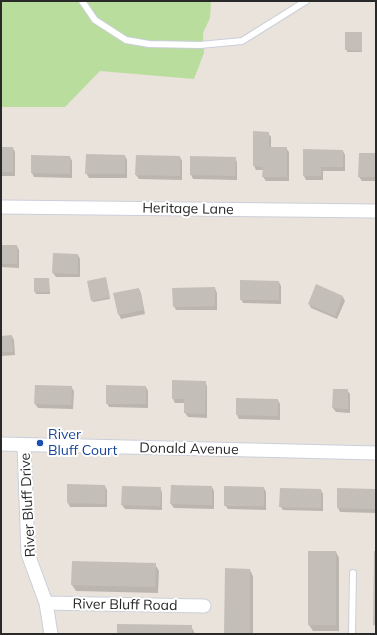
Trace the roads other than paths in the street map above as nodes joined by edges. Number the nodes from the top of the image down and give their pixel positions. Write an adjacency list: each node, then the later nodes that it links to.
1 (82, 1): 2 (lane)
2 (306, 1)
3 (1, 207): 4 (street, Heritage Lane)
4 (376, 211)
5 (1, 444): 6 (street, Donald Avenue)
6 (24, 444): 7 (street, Donald Avenue); 9 (street, River Bluff Drive)
7 (376, 453)
8 (353, 573): 12 (lane)
9 (46, 603): 10 (street, River Bluff Road); 11 (street, River Bluff Drive)
10 (204, 606)
11 (51, 634)
12 (352, 634)

